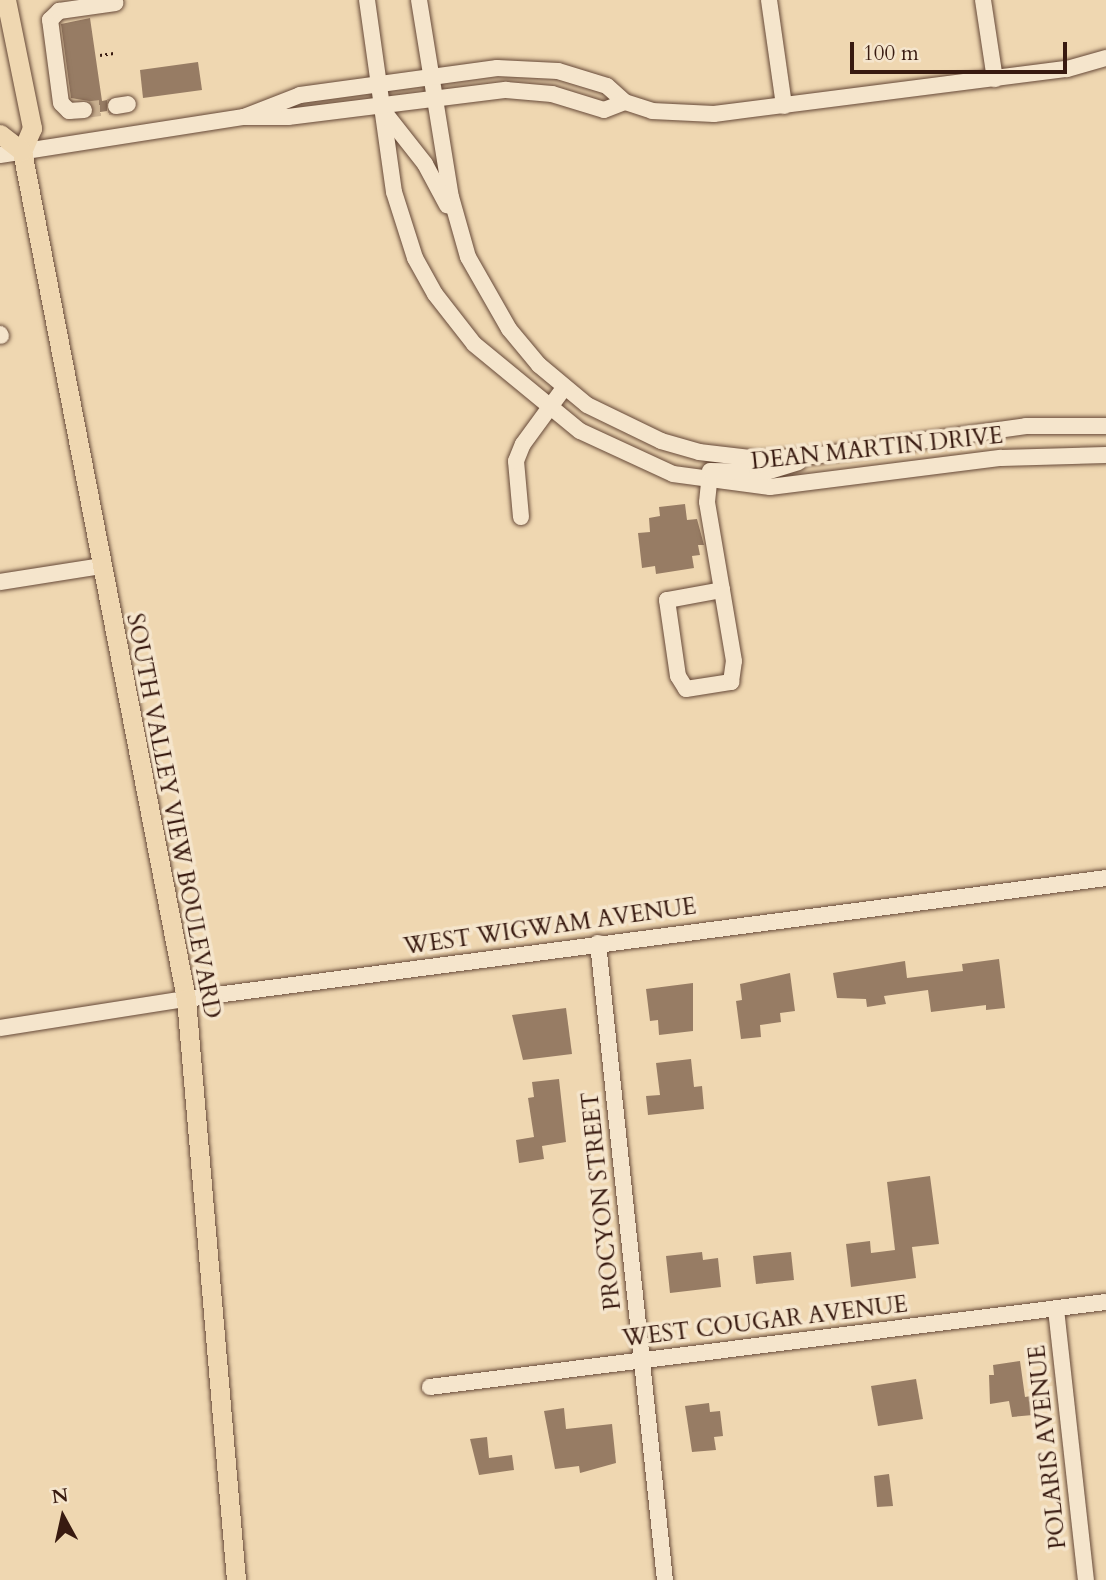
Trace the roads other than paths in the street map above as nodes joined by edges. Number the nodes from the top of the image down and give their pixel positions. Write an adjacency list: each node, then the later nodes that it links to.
1 (6, 0): 19 (main road, SOUTH VALLEY VIEW BOULEVARD)
2 (367, 0): 10 (street, DEAN MARTIN DRIVE)
3 (419, 0): 8 (street, DEAN MARTIN DRIVE)
4 (769, 0): 14 (street)
5 (984, 0): 9 (street)
6 (115, 3): 16 (street)
7 (1106, 58): 9 (street)
8 (432, 76): 10 (street); 12 (street, DEAN MARTIN DRIVE); 13 (street)
9 (995, 79): 14 (street)
10 (377, 83): 11 (street); 15 (street, DEAN MARTIN DRIVE)
11 (355, 87): 15 (street); 17 (street)
12 (436, 100): 13 (street); 15 (street); 21 (street, DEAN MARTIN DRIVE)
13 (625, 102): 14 (street)
14 (784, 106)
15 (380, 107): 17 (street); 21 (street); 23 (street, DEAN MARTIN DRIVE)
16 (84, 110)
17 (244, 117): 19 (street)
18 (0, 134): 19 (main road)
19 (22, 151): 20 (street); 31 (main road, SOUTH VALLEY VIEW BOULEVARD)
20 (0, 155)
21 (458, 226): 22 (street, DEAN MARTIN DRIVE)
22 (564, 388): 23 (street); 27 (street, DEAN MARTIN DRIVE)
23 (550, 410): 29 (street, DEAN MARTIN DRIVE); 30 (street)
24 (1106, 426): 25 (street, DEAN MARTIN DRIVE)
25 (857, 450): 27 (street, DEAN MARTIN DRIVE); 28 (street)
26 (1106, 455): 28 (street, DEAN MARTIN DRIVE)
27 (813, 456): 29 (street)
28 (860, 478): 29 (street, DEAN MARTIN DRIVE)
29 (708, 481): 33 (street)
30 (521, 517)
31 (100, 566): 32 (street); 36 (main road, SOUTH VALLEY VIEW BOULEVARD)
32 (0, 582)
33 (722, 590): 33 (street)
34 (1106, 878): 35 (street, WEST WIGWAM AVENUE)
35 (598, 943): 36 (street, WEST WIGWAM AVENUE); 40 (street, PROCYON STREET)
36 (186, 999): 37 (street, WEST WIGWAM AVENUE); 42 (main road, SOUTH VALLEY VIEW BOULEVARD)
37 (0, 1028)
38 (1106, 1302): 39 (street, WEST COUGAR AVENUE)
39 (1056, 1309): 40 (street, WEST COUGAR AVENUE); 44 (street, POLARIS AVENUE)
40 (641, 1361): 41 (street, WEST COUGAR AVENUE); 43 (street, PROCYON STREET)
41 (430, 1387)
42 (236, 1580)
43 (665, 1580)
44 (1086, 1580)

